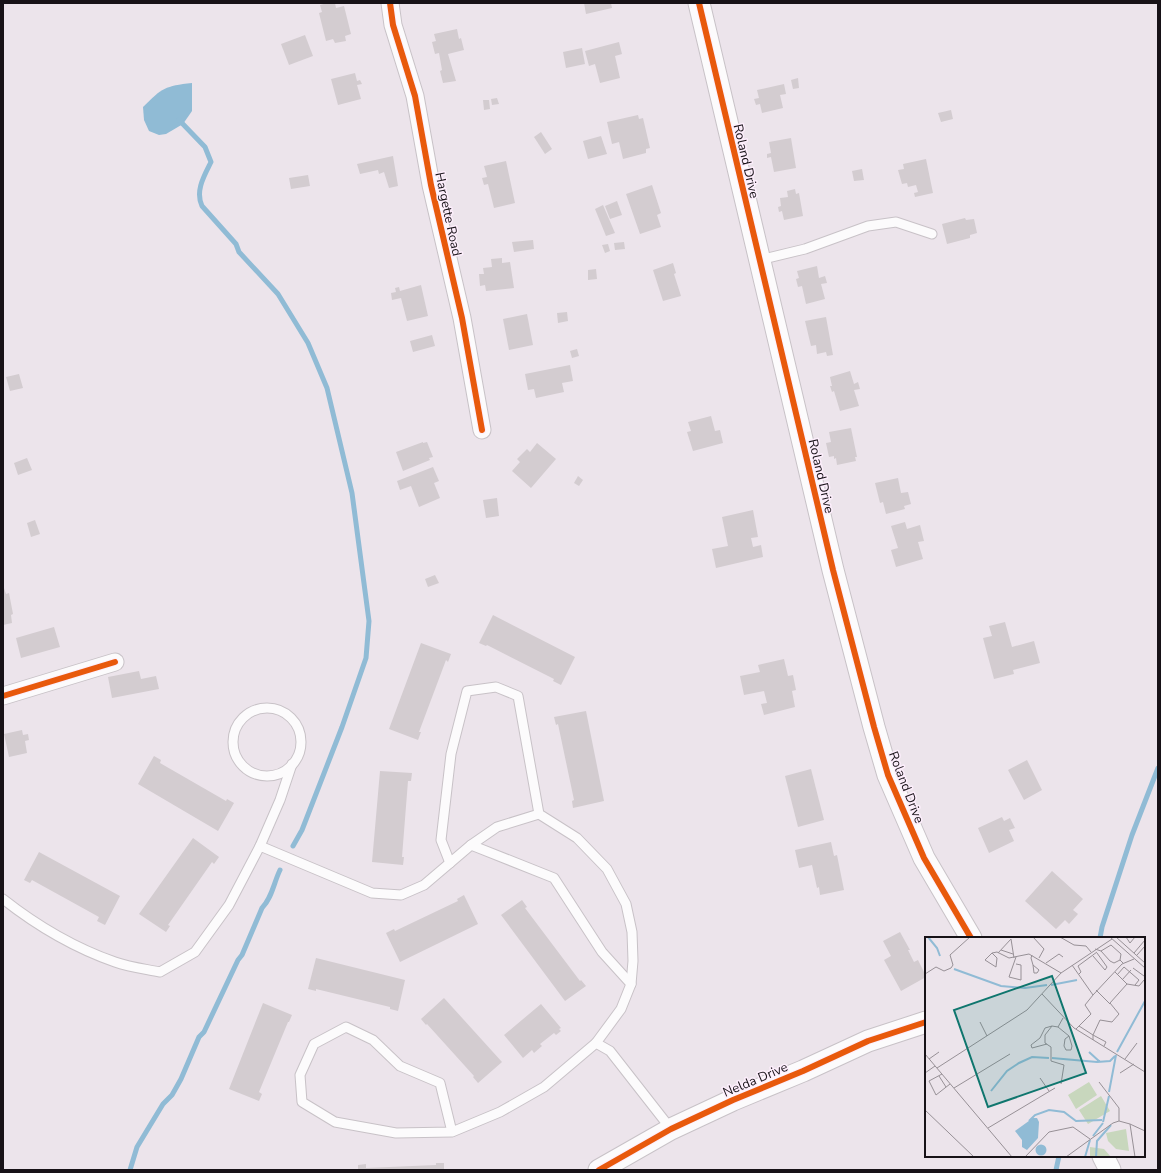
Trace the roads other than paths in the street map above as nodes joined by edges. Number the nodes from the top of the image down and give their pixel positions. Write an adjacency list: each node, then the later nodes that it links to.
1 (390, 3): 5 (street, Hargette Road)
2 (698, 3): 4 (street, Roland Drive)
3 (932, 234): 4 (lane)
4 (759, 260): 14 (street, Roland Drive)
5 (482, 430)
6 (115, 662): 7 (street)
7 (3, 696)
8 (292, 764): 8 (lane); 11 (lane)
9 (539, 814): 10 (lane); 12 (lane); 15 (lane)
10 (471, 845): 12 (lane); 15 (lane)
11 (260, 846): 12 (lane); 13 (lane)
12 (450, 863)
13 (3, 899)
14 (970, 937)
15 (631, 984): 17 (lane)
16 (925, 1022): 18 (street, Nelda Drive)
17 (596, 1043): 18 (lane); 19 (lane)
18 (671, 1129): 21 (street, Nelda Drive)
19 (452, 1132): 19 (lane)
20 (1104, 1157): 22 (street)
21 (599, 1170)
22 (1110, 1170)

